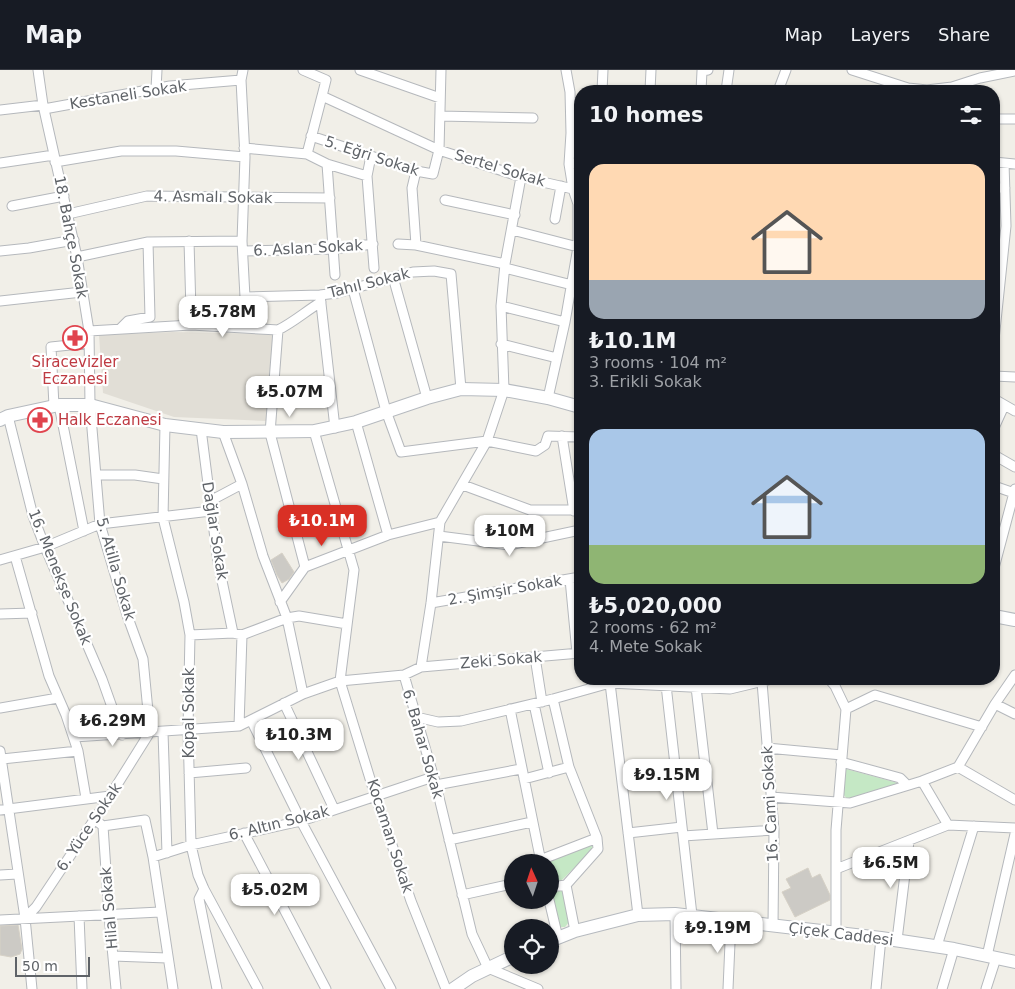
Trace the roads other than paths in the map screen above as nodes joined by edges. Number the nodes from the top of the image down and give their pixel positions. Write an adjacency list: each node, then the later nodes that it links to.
1 (38, 70): 26 (street, 18. Bahçe Sokak)
2 (157, 70): 23 (street)
3 (243, 70): 15 (street)
4 (303, 70): 24 (street)
5 (360, 70): 25 (street)
6 (441, 70): 25 (street)
7 (566, 70): 32 (street)
8 (603, 70): 16 (street)
9 (651, 70): 17 (street)
10 (708, 70): 18 (street)
11 (729, 70): 19 (street)
12 (786, 70): 20 (street)
13 (852, 70): 21 (street)
14 (1015, 71): 22 (street)
15 (241, 80): 23 (street, Kestaneli Sokak); 36 (street)
16 (602, 85)
17 (650, 85)
18 (701, 85)
19 (727, 85)
20 (780, 85)
21 (899, 85)
22 (958, 85)
23 (156, 89): 26 (street, Kestaneli Sokak)
24 (322, 96): 33 (street, 5. Eğri Sokak); 35 (street, Sertel Sokak)
25 (440, 98): 28 (street)
26 (44, 107): 27 (street, Kestaneli Sokak); 39 (street, 18. Bahçe Sokak)
27 (0, 110)
28 (440, 116): 29 (street); 35 (street)
29 (533, 118)
30 (1000, 118): 31 (street)
31 (1015, 119)
32 (574, 120)
33 (311, 136): 37 (street, 5. Eğri Sokak); 38 (street, 5. Eğri Sokak)
34 (574, 143): 44 (street)
35 (439, 150): 47 (street, 5. Eğri Sokak); 49 (street, Sertel Sokak)
36 (245, 153): 37 (street); 39 (street); 55 (street)
37 (307, 154): 43 (street)
38 (371, 156): 47 (street, 5. Eğri Sokak); 48 (street)
39 (55, 159): 40 (street); 54 (street, 18. Bahçe Sokak)
40 (0, 163)
41 (1000, 163): 42 (street)
42 (1004, 163): 46 (street); 53 (street)
43 (327, 164): 48 (street); 56 (street)
44 (569, 164): 45 (street); 51 (street)
45 (574, 164)
46 (1015, 164)
47 (416, 171): 70 (street)
48 (367, 176): 68 (street)
49 (521, 178): 50 (street, Sertel Sokak); 60 (street)
50 (561, 186): 51 (street, Sertel Sokak); 61 (street, Sertel Sokak)
51 (573, 188)
52 (1000, 188): 53 (street)
53 (1005, 188): 64 (street)
54 (64, 196): 58 (street); 59 (street, 18. Bahçe Sokak)
55 (243, 198): 56 (street, 4. Asmalı Sokak); 59 (street, 4. Asmalı Sokak); 66 (street)
56 (330, 198): 72 (street)
57 (445, 200): 60 (street)
58 (12, 206)
59 (68, 214): 63 (street, 18. Bahçe Sokak)
60 (515, 215): 62 (street)
61 (555, 219)
62 (512, 230): 71 (street); 76 (street)
63 (74, 240): 73 (street); 75 (street, 18. Bahçe Sokak)
64 (1000, 240)
65 (190, 241): 66 (street); 67 (street); 88 (street)
66 (242, 241): 74 (street)
67 (148, 242): 75 (street); 91 (street)
68 (373, 244): 72 (street, 6. Aslan Sokak); 77 (street)
69 (398, 244): 70 (street)
70 (416, 245): 76 (street)
71 (574, 248)
72 (333, 249): 74 (street, 6. Aslan Sokak); 79 (street)
73 (0, 251)
74 (242, 251): 84 (street)
75 (77, 257): 83 (street, 18. Bahçe Sokak)
76 (505, 266): 81 (street); 87 (street)
77 (374, 268)
78 (574, 273): 81 (street)
79 (335, 276)
80 (393, 277): 82 (street, Tahıl Sokak); 99 (street, Tahıl Sokak); 101 (street)
81 (572, 285): 89 (street)
82 (353, 289): 85 (street, Tahıl Sokak); 108 (street)
83 (82, 292): 86 (street); 93 (street, 18. Bahçe Sokak)
84 (245, 297): 85 (street, Tahıl Sokak); 90 (street)
85 (320, 298): 92 (street); 114 (street)
86 (0, 301)
87 (501, 306): 89 (street); 95 (street)
88 (191, 311)
89 (565, 322): 96 (street)
90 (244, 327): 91 (street); 92 (street)
91 (120, 329): 93 (street)
92 (278, 330): 118 (street)
93 (88, 331): 94 (street, 18. Bahçe Sokak)
94 (89, 343): 104 (street, 18. Bahçe Sokak); 106 (street)
95 (501, 344): 96 (street); 100 (street)
96 (557, 358): 102 (street)
97 (1000, 376): 98 (street)
98 (1015, 377)
99 (461, 389): 100 (main road); 101 (main road)
100 (504, 390): 102 (main road); 121 (street, 6. Bahar Sokak)
101 (427, 398): 108 (main road)
102 (548, 398): 105 (main road)
103 (1000, 403): 107 (street)
104 (90, 405): 106 (main road); 113 (main road); 124 (street, 5. Atilla Sokak)
105 (574, 405)
106 (56, 406): 111 (main road); 137 (street)
107 (1004, 406): 109 (street); 110 (street)
108 (386, 411): 112 (main road); 121 (street)
109 (1015, 411)
110 (1000, 415)
111 (4, 418): 142 (street, 16. Menekşe Sokak)
112 (356, 422): 114 (main road); 139 (street)
113 (165, 425): 115 (main road); 125 (street, Kopal Sokak)
114 (335, 428): 116 (main road)
115 (201, 429): 117 (main road); 131 (street, Dağlar Sokak)
116 (314, 431): 118 (main road); 143 (street)
117 (223, 432): 118 (main road); 126 (street)
118 (270, 433): 146 (street)
119 (562, 436): 120 (street); 121 (street); 130 (street)
120 (574, 437)
121 (487, 440): 127 (street, 6. Bahar Sokak)
122 (1000, 458): 123 (street)
123 (1015, 467)
124 (96, 475): 125 (street); 136 (street, 5. Atilla Sokak)
125 (163, 480): 134 (street, Kopal Sokak)
126 (242, 484): 131 (street); 149 (street)
127 (463, 485): 132 (street); 135 (street, 6. Bahar Sokak)
128 (1000, 488): 129 (street)
129 (1014, 491): 141 (street)
130 (574, 495)
131 (210, 501): 133 (street, Dağlar Sokak)
132 (574, 510)
133 (211, 511): 134 (street); 158 (street, Dağlar Sokak)
134 (163, 518): 136 (street); 159 (street, Kopal Sokak)
135 (440, 522): 139 (street); 140 (street, 6. Bahar Sokak)
136 (100, 524): 137 (street); 189 (street, 5. Atilla Sokak)
137 (84, 531): 142 (street)
138 (574, 531): 140 (street)
139 (388, 535): 143 (street)
140 (439, 536): 150 (street, 6. Bahar Sokak)
141 (1000, 545)
142 (45, 548): 144 (street); 191 (street, 16. Menekşe Sokak)
143 (347, 550): 146 (street); 157 (street)
144 (15, 556): 145 (street); 151 (street)
145 (0, 560)
146 (304, 566): 149 (street)
147 (574, 578): 148 (street, 2. Şimşir Sokak)
148 (570, 579): 150 (street, 2. Şimşir Sokak); 153 (street)
149 (280, 602): 155 (street)
150 (431, 603): 162 (street, 6. Bahar Sokak)
151 (32, 613): 152 (street); 175 (street)
152 (0, 614)
153 (574, 616)
154 (1000, 617): 156 (main road)
155 (287, 618): 157 (street); 158 (street); 174 (street)
156 (1015, 620)
157 (347, 624): 165 (street)
158 (238, 634): 159 (street); 186 (street, Dağlar Sokak)
159 (190, 635): 188 (street, Kopal Sokak)
160 (574, 653): 161 (street, Zeki Sokak)
161 (535, 657): 162 (street, Zeki Sokak); 178 (street)
162 (421, 667): 164 (street, 6. Bahar Sokak)
163 (1015, 675): 179 (street)
164 (404, 676): 165 (street); 184 (street, 6. Bahar Sokak)
165 (340, 681): 174 (street); 208 (street, Kocaman Sokak)
166 (606, 685): 176 (street)
167 (610, 685): 226 (street)
168 (668, 685): 224 (street)
169 (685, 685): 173 (street)
170 (748, 685): 173 (street)
171 (762, 685): 193 (street, 16. Cami Sokak)
172 (835, 685): 182 (street)
173 (696, 687): 227 (street)
174 (304, 694): 177 (street)
175 (58, 698): 180 (street); 192 (street)
176 (554, 699): 178 (street); 199 (street)
177 (284, 703): 185 (street); 215 (street)
178 (538, 703): 181 (street); 203 (street)
179 (995, 704): 183 (street); 187 (street)
180 (0, 707)
181 (510, 709): 184 (street); 200 (street)
182 (846, 709): 187 (street); 196 (street)
183 (1015, 714)
184 (416, 717): 205 (street, 6. Bahar Sokak)
185 (251, 720): 186 (street); 217 (street)
186 (239, 726): 188 (street)
187 (982, 727): 197 (street)
188 (188, 729): 190 (street); 202 (street, Kopal Sokak)
189 (150, 732): 190 (street); 191 (street); 209 (street, 6. Yüce Sokak)
190 (164, 732): 233 (street)
191 (122, 734): 192 (street)
192 (74, 737): 194 (street)
193 (767, 748): 196 (street); 210 (street, 16. Cami Sokak)
194 (78, 751): 195 (street); 211 (street)
195 (1, 755): 201 (street)
196 (841, 759): 207 (street); 213 (street)
197 (958, 767): 206 (street); 212 (street)
198 (246, 768): 202 (street)
199 (569, 768): 203 (street); 229 (street)
200 (521, 769): 204 (street); 205 (street, 6. Altın Sokak)
201 (2, 773): 214 (street)
202 (189, 773): 232 (street, Kopal Sokak)
203 (549, 773): 204 (street)
204 (524, 779): 218 (street)
205 (435, 781): 208 (street, 6. Altın Sokak); 230 (street, 6. Bahar Sokak)
206 (922, 781): 207 (street); 219 (street)
207 (907, 785): 213 (street)
208 (375, 795): 215 (street, 6. Altın Sokak); 277 (street, Kocaman Sokak)
209 (110, 796): 211 (street); 216 (street, 6. Yüce Sokak)
210 (771, 796): 213 (street); 223 (street, 16. Cami Sokak)
211 (86, 798): 214 (street)
212 (1015, 800)
213 (837, 802): 237 (street)
214 (4, 809): 238 (street)
215 (334, 809): 217 (street, 6. Altın Sokak)
216 (94, 819): 220 (street); 251 (street, 6. Yüce Sokak)
217 (301, 821): 225 (street, 6. Altın Sokak); 276 (street)
218 (532, 822): 230 (street); 234 (street)
219 (948, 825): 221 (street); 231 (street)
220 (102, 826): 236 (street); 247 (street, Hilal Sokak)
221 (974, 826): 222 (street); 260 (street)
222 (1015, 828)
223 (774, 830): 227 (street); 254 (street, 16. Cami Sokak)
224 (683, 831): 226 (street); 227 (street); 248 (street)
225 (244, 833): 232 (street, 6. Altın Sokak); 275 (street)
226 (628, 833): 250 (street)
227 (713, 834)
228 (1015, 834): 263 (street)
229 (597, 838): 235 (street); 240 (street)
230 (449, 840): 244 (street, 6. Bahar Sokak)
231 (909, 841): 237 (street); 259 (street)
232 (191, 844): 233 (street, 6. Altın Sokak); 243 (street, Kopal Sokak)
233 (167, 853): 236 (street, 6. Altın Sokak)
234 (539, 854)
235 (557, 854)
236 (153, 858): 245 (street)
237 (836, 870): 256 (street)
238 (18, 874): 239 (street); 251 (street)
239 (0, 875)
240 (566, 885): 242 (street); 255 (street)
241 (504, 886): 244 (street)
242 (559, 886)
243 (204, 889): 273 (street); 274 (street, Kopal Sokak)
244 (462, 895): 267 (street, 6. Bahar Sokak)
245 (160, 912): 247 (street); 264 (street)
246 (675, 914): 248 (main road, Çiçek Caddesi); 250 (main road, Çiçek Caddesi); 280 (street)
247 (109, 915): 249 (street); 262 (street, Hilal Sokak)
248 (692, 915): 253 (main road, Çiçek Caddesi)
249 (79, 916): 251 (street); 270 (street)
250 (638, 916): 255 (main road, Çiçek Caddesi)
251 (25, 918): 252 (street); 269 (street)
252 (0, 920)
253 (731, 920): 254 (main road, Çiçek Caddesi); 281 (street)
254 (773, 926): 256 (main road, Çiçek Caddesi)
255 (575, 931): 257 (main road, Çiçek Caddesi)
256 (836, 933): 258 (main road, Çiçek Caddesi)
257 (559, 937)
258 (882, 938): 259 (main road, Çiçek Caddesi); 282 (street)
259 (897, 940): 260 (main road, Çiçek Caddesi)
260 (937, 946): 261 (main road, Çiçek Caddesi)
261 (954, 948): 263 (main road, Çiçek Caddesi); 283 (street)
262 (113, 956): 264 (street); 271 (street, Hilal Sokak)
263 (991, 957): 266 (main road, Çiçek Caddesi); 284 (street)
264 (167, 958): 272 (street)
265 (504, 961): 267 (main road)
266 (1015, 962)
267 (488, 968): 268 (street); 278 (main road)
268 (524, 986): 279 (street)
269 (32, 989)
270 (82, 989)
271 (116, 989)
272 (173, 989)
273 (217, 989)
274 (258, 989)
275 (326, 989)
276 (391, 989)
277 (446, 989)
278 (453, 989)
279 (538, 989)
280 (676, 989)
281 (728, 989)
282 (876, 989)
283 (942, 989)
284 (986, 989)

